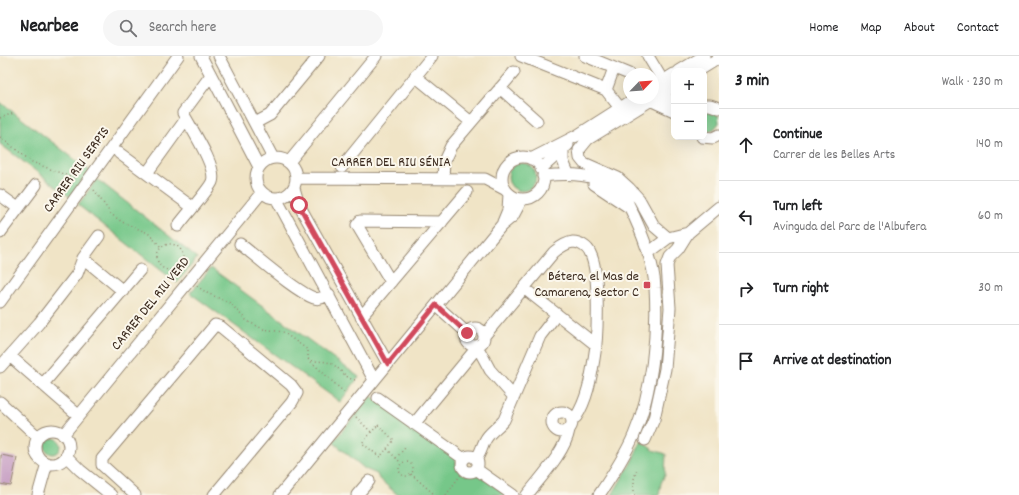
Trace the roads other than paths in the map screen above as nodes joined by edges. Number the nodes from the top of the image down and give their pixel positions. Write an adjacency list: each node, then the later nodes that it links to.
1 (178, 56): 82 (street, CARRER RIU SERPIS)
2 (201, 56): 18 (street)
3 (219, 56): 38 (street)
4 (317, 56): 38 (street)
5 (376, 56): 46 (street)
6 (432, 56): 19 (street)
7 (521, 56): 24 (street)
8 (585, 56): 12 (street)
9 (648, 56): 13 (street)
10 (704, 56): 14 (street)
11 (719, 58): 15 (street)
12 (614, 68): 17 (street); 24 (street)
13 (651, 68)
14 (684, 68)
15 (703, 68)
16 (514, 72): 22 (street)
17 (623, 72)
18 (210, 75): 35 (street); 47 (street)
19 (415, 76): 37 (street); 48 (street)
20 (671, 77): 23 (street)
21 (671, 87): 25 (street)
22 (500, 88): 36 (street); 37 (street)
23 (659, 88)
24 (606, 90): 32 (street)
25 (659, 90)
26 (659, 93): 28 (street)
27 (659, 94): 33 (street)
28 (671, 99)
29 (626, 104): 32 (street)
30 (638, 104): 73 (street)
31 (707, 104): 34 (street)
32 (620, 108): 39 (street)
33 (671, 108)
34 (719, 108)
35 (186, 119): 50 (street); 64 (street)
36 (537, 121)
37 (471, 122): 53 (street)
38 (255, 123): 44 (street)
39 (578, 135): 42 (street); 45 (street)
40 (719, 135): 41 (street)
41 (707, 137)
42 (563, 149): 51 (street); 52 (street)
43 (119, 153): 50 (street)
44 (273, 158): 46 (street); 47 (street)
45 (531, 159): 49 (street); 52 (street)
46 (289, 162): 55 (street)
47 (259, 167): 58 (street)
48 (342, 167)
49 (505, 167): 54 (street); 57 (street)
50 (147, 173): 64 (street)
51 (568, 173): 52 (street); 66 (street)
52 (542, 177): 62 (street); 66 (street)
53 (443, 178): 54 (street, CARRER DEL RIU SÉNIA); 55 (street, CARRER DEL RIU SÉNIA)
54 (485, 179): 57 (street, CARRER DEL RIU SÉNIA)
55 (295, 183): 61 (street); 85 (street)
56 (36, 185): 65 (street)
57 (507, 191): 62 (street); 69 (street)
58 (262, 192): 61 (street); 98 (street, CARRER DEL RIU VERD)
59 (467, 192): 67 (street)
60 (0, 195): 65 (street)
61 (276, 198): 81 (street)
62 (522, 199): 69 (street)
63 (719, 206): 71 (street)
64 (192, 207): 68 (street)
65 (18, 208): 70 (street)
66 (630, 208): 75 (street)
67 (442, 222): 78 (street); 78 (street)
68 (178, 226)
69 (501, 226): 83 (street)
70 (0, 233)
71 (688, 233): 73 (street); 105 (street)
72 (99, 236): 76 (street)
73 (668, 238): 75 (street)
74 (240, 244): 81 (street)
75 (648, 253): 119 (street)
76 (83, 258): 80 (street); 90 (street)
77 (140, 270): 80 (street)
78 (391, 282): 85 (street)
79 (525, 289): 84 (street); 87 (street); 88 (street)
80 (123, 291): 94 (street)
81 (328, 294): 93 (street)
82 (0, 302)
83 (436, 305): 86 (street); 91 (street)
84 (557, 314): 88 (street); 95 (street)
85 (361, 317): 91 (street)
86 (467, 333): 87 (street); 89 (street)
87 (484, 336): 89 (street)
88 (596, 345): 99 (street)
89 (475, 346): 95 (street); 100 (street)
90 (10, 356): 92 (street); 94 (street)
91 (388, 364): 93 (street)
92 (0, 367)
93 (374, 380): 115 (street)
94 (43, 384): 98 (street)
95 (514, 397): 109 (street)
96 (378, 398): 100 (street)
97 (1, 403): 104 (street)
98 (78, 416): 103 (street, CARRER DEL RIU VERD)
99 (572, 419): 101 (street); 102 (street)
100 (414, 424): 109 (street)
101 (569, 430): 102 (street); 107 (street)
102 (556, 431): 107 (street)
103 (63, 435): 104 (street); 106 (street)
104 (38, 437): 108 (street)
105 (645, 440)
106 (66, 456): 108 (street); 112 (street)
107 (556, 457): 118 (street)
108 (47, 463): 111 (street)
109 (476, 464): 117 (street)
110 (369, 481): 116 (street)
111 (38, 495)
112 (111, 495)
113 (135, 495): 114 (street)
114 (214, 495)
115 (280, 495)
116 (357, 495)
117 (513, 495)
118 (527, 495)
119 (599, 495)

